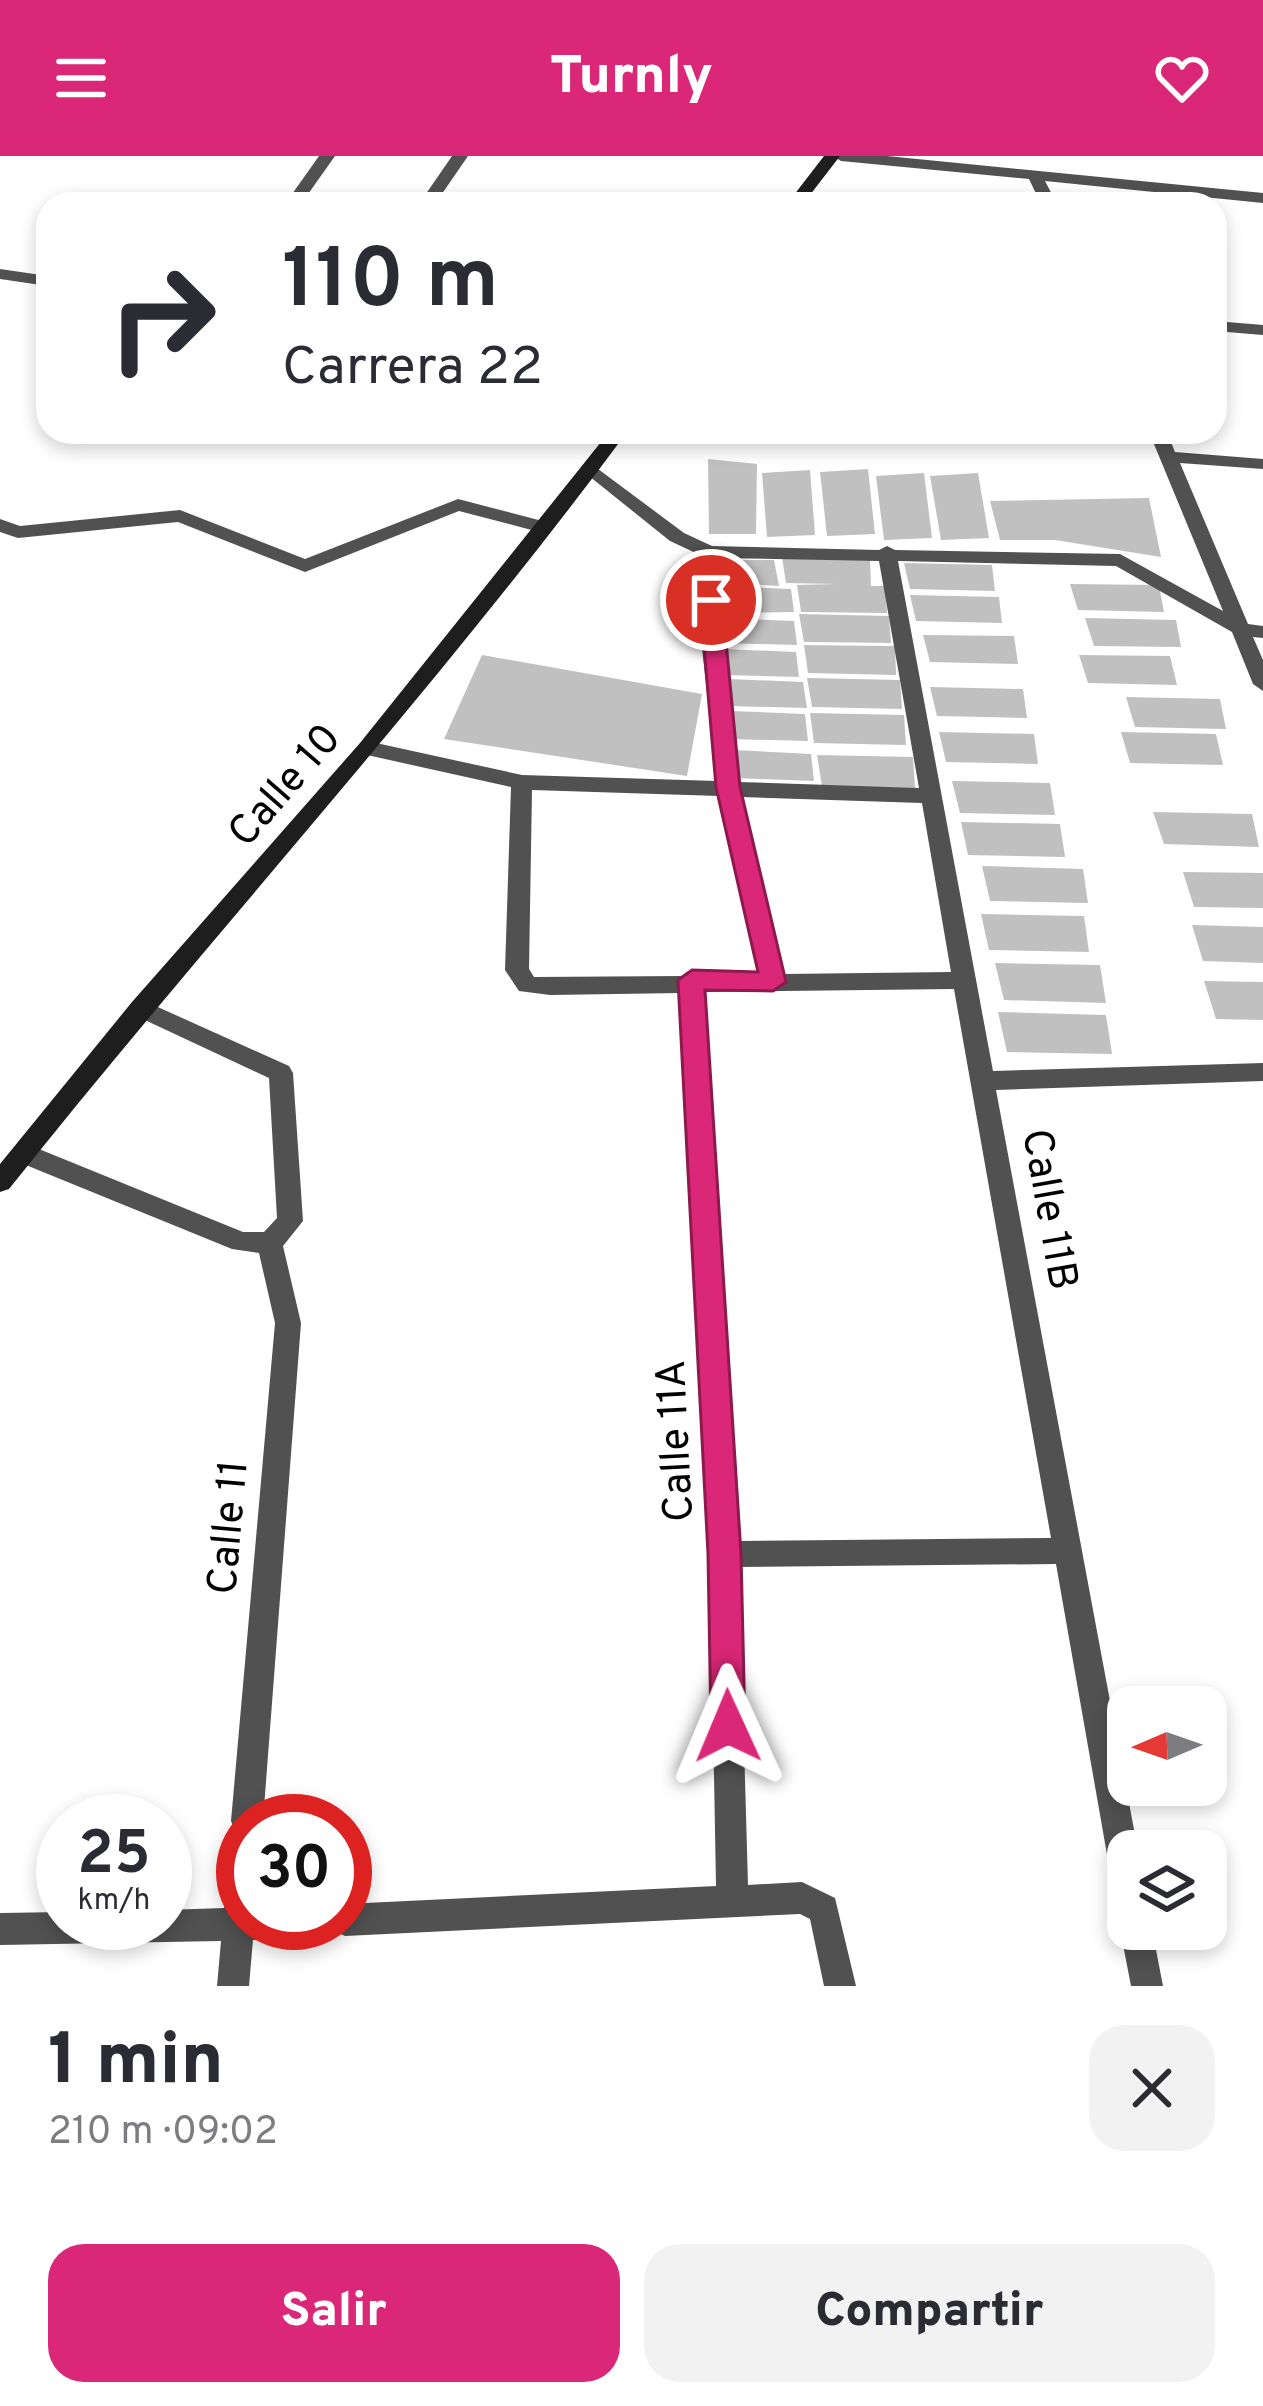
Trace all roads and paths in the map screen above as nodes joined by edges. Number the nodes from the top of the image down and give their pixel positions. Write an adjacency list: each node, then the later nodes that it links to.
1 (327, 156): 6 (street)
2 (460, 156): 7 (street)
3 (832, 156): 8 (main road)
4 (841, 156): 5 (street)
5 (1035, 176): 9 (street); 10 (street)
6 (302, 192)
7 (435, 192)
8 (804, 192)
9 (1043, 192)
10 (1201, 192)
11 (1227, 195): 12 (street)
12 (1263, 198)
13 (0, 274): 14 (street)
14 (36, 279)
15 (1227, 327): 16 (street)
16 (1263, 330)
17 (609, 444): 21 (main road, Calle 10)
18 (1164, 444): 19 (street)
19 (1170, 457): 20 (street); 26 (street)
20 (1263, 464)
21 (590, 468): 23 (main road, Calle 10); 24 (street)
22 (0, 524): 23 (street)
23 (543, 527): 28 (main road, Calle 10)
24 (709, 552): 25 (street); 30 (street)
25 (887, 552): 26 (street); 31 (street, Calle 11B)
26 (1252, 631): 27 (street)
27 (1263, 684)
28 (367, 748): 29 (street); 35 (main road, Calle 10)
29 (522, 782): 30 (street); 32 (street)
30 (728, 787): 31 (street); 34 (street)
31 (932, 796): 33 (street, Calle 11B)
32 (692, 980): 34 (street); 42 (street, Calle 11A)
33 (964, 980): 34 (street); 37 (street, Calle 11B)
34 (773, 982)
35 (140, 1008): 38 (main road, Calle 10); 40 (street)
36 (1263, 1072): 37 (street)
37 (983, 1081): 41 (street, Calle 11B)
38 (26, 1154): 39 (main road, Calle 10); 40 (street)
39 (0, 1182)
40 (270, 1243): 43 (street, Calle 11)
41 (1068, 1551): 42 (street); 44 (street, Calle 11B)
42 (724, 1554): 45 (street, Calle 11A)
43 (250, 1794)
44 (1119, 1830)
45 (732, 1898): 46 (street); 52 (street)
46 (372, 1918)
47 (216, 1926): 48 (street)
48 (0, 1929)
49 (237, 1950): 51 (street)
50 (1140, 1950): 53 (street)
51 (233, 1986)
52 (840, 1986)
53 (1147, 1986)

